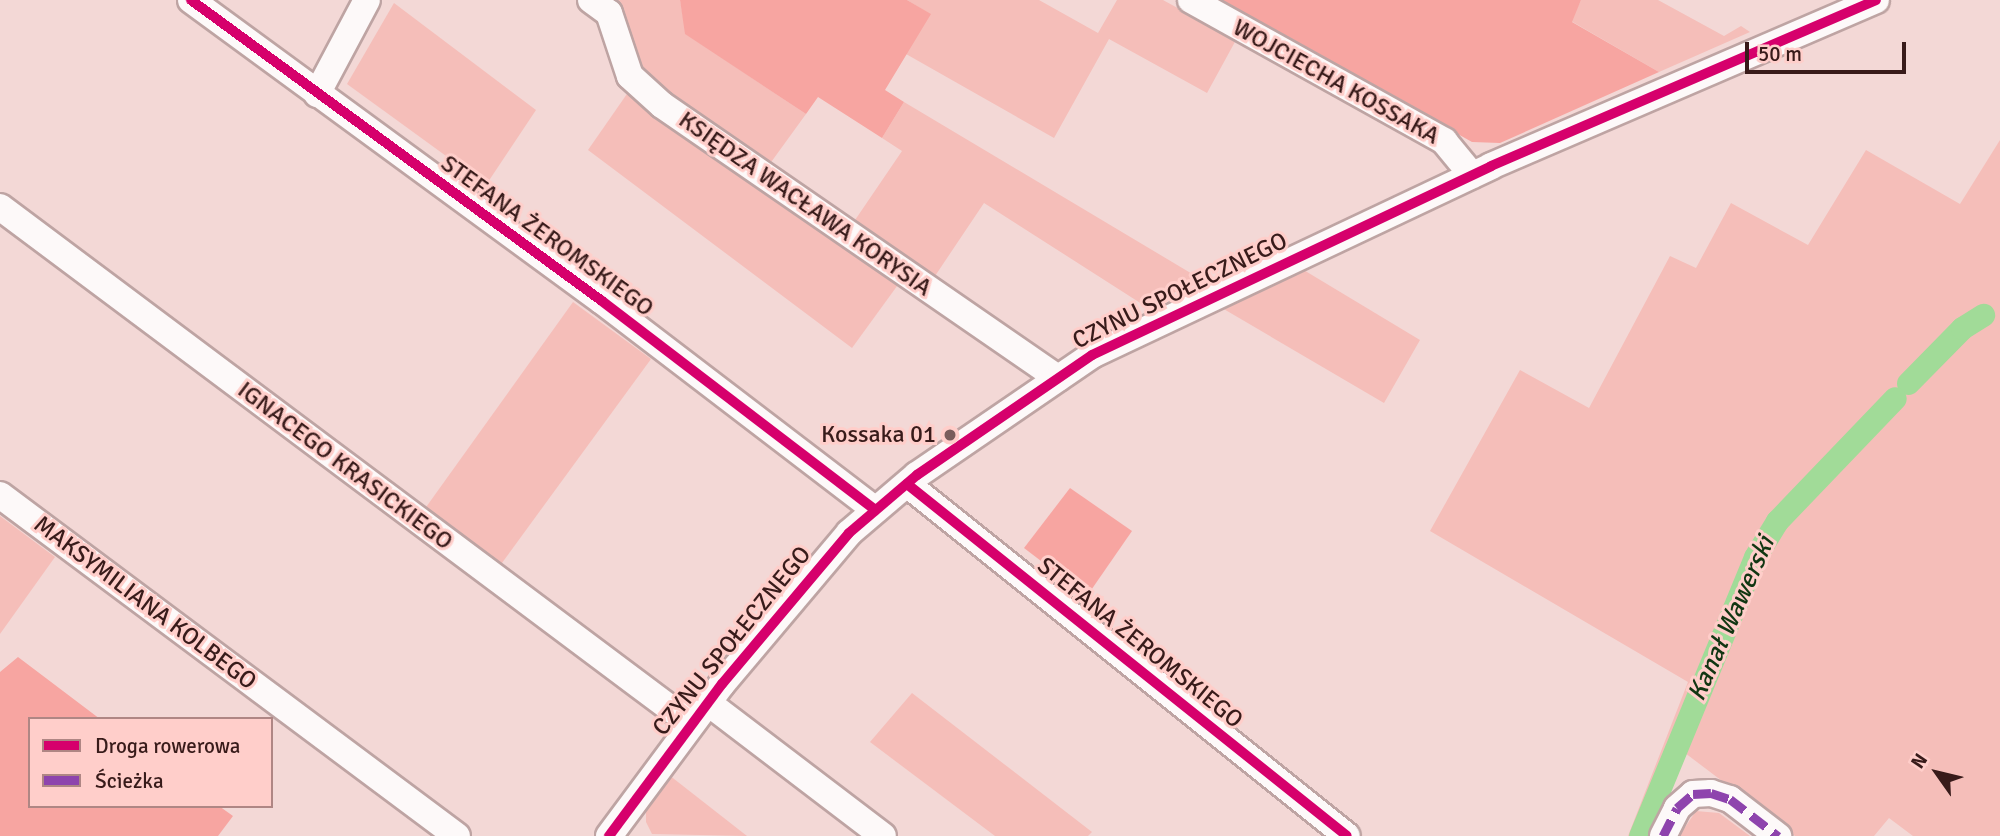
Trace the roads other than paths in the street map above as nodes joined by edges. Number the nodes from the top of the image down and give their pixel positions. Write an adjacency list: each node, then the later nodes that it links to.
1 (191, 0): 6 (street, STEFANA ŻEROMSKIEGO)
2 (367, 0): 6 (street)
3 (591, 0): 9 (street, KSIĘDZA WACŁAWA KORYSIA)
4 (1191, 0): 7 (street, WOJCIECHA KOSSAKA)
5 (1876, 0): 7 (street, CZYNU SPOŁECZNEGO)
6 (317, 94): 12 (street, STEFANA ŻEROMSKIEGO)
7 (1472, 175): 9 (street, CZYNU SPOŁECZNEGO)
8 (0, 207): 14 (street, IGNACEGO KRASICKIEGO)
9 (1058, 378): 10 (street, CZYNU SPOŁECZNEGO)
10 (907, 484): 12 (street, CZYNU SPOŁECZNEGO); 18 (street, STEFANA ŻEROMSKIEGO)
11 (0, 495): 15 (street, MAKSYMILIANA KOLBEGO)
12 (875, 510): 13 (street, CZYNU SPOŁECZNEGO)
13 (707, 702): 14 (street, CZYNU SPOŁECZNEGO); 17 (street)
14 (691, 724): 16 (street, CZYNU SPOŁECZNEGO)
15 (457, 836)
16 (609, 836)
17 (883, 836)
18 (1347, 836)
19 (1663, 836): 20 (street)
20 (1778, 836)

